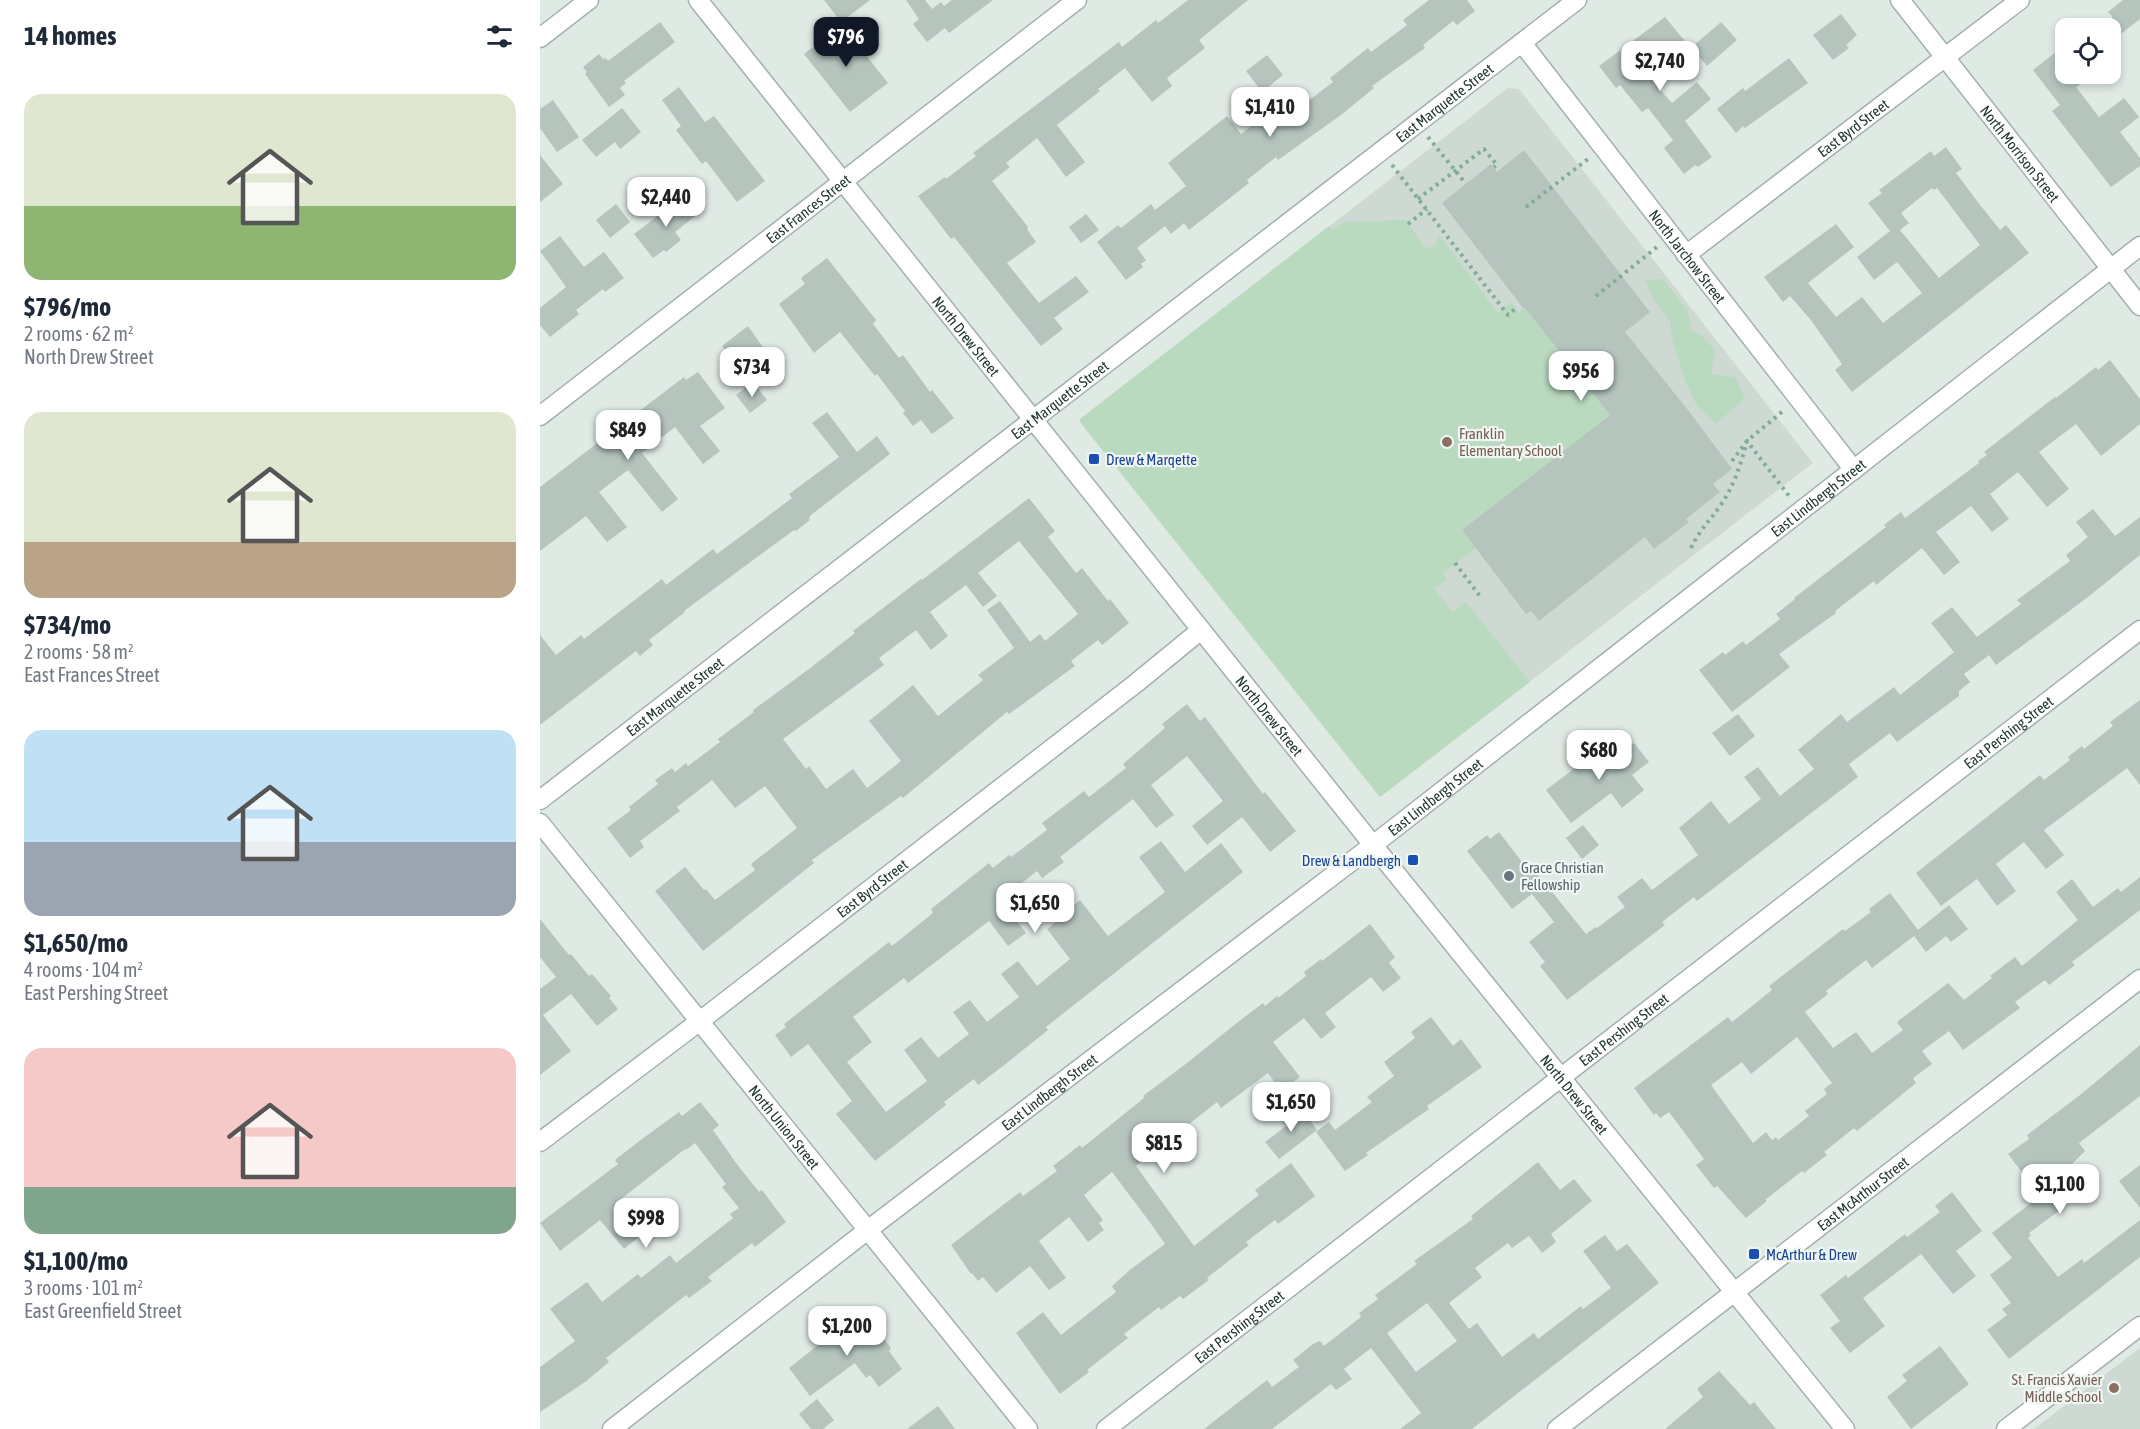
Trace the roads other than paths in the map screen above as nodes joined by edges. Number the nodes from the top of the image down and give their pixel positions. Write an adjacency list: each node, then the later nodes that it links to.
1 (589, 0): 7 (street)
2 (698, 0): 10 (street, North Drew Street)
3 (1077, 0): 10 (street, East Frances Street)
4 (1577, 0): 8 (street, East Marquette Street)
5 (1900, 0): 9 (street, North Morrison Street)
6 (2020, 0): 9 (street, East Byrd Street)
7 (540, 38)
8 (1521, 43): 12 (street, North Jarchow Street); 16 (street, East Marquette Street)
9 (1945, 58): 12 (street, East Byrd Street); 13 (street, North Morrison Street)
10 (842, 181): 15 (street, East Frances Street); 16 (street, North Drew Street)
11 (2140, 246): 13 (street, East Lindbergh Street)
12 (1686, 255): 17 (street, North Jarchow Street)
13 (2111, 269): 14 (street, North Morrison Street); 17 (street, East Lindbergh Street)
14 (2140, 306)
15 (540, 416)
16 (1032, 420): 18 (street, North Drew Street); 20 (street, East Marquette Street)
17 (1854, 470): 22 (street, East Lindbergh Street)
18 (1201, 630): 22 (street, North Drew Street); 24 (street, East Byrd Street)
19 (2140, 630): 25 (street, East Pershing Street)
20 (540, 800)
21 (540, 823): 24 (street, North Union Street)
22 (1373, 845): 25 (street, North Drew Street); 27 (street, East Lindbergh Street)
23 (2140, 979): 28 (street, East McArthur Street)
24 (700, 1021): 26 (street, East Byrd Street); 27 (street, North Union Street)
25 (1562, 1076): 28 (street, North Drew Street); 32 (street, East Pershing Street)
26 (540, 1142)
27 (869, 1229): 30 (street, East Lindbergh Street); 31 (street, North Union Street)
28 (1733, 1292): 33 (street, East McArthur Street); 34 (street, North Drew Street)
29 (2140, 1326): 35 (street)
30 (612, 1429)
31 (1028, 1429)
32 (1106, 1429)
33 (1557, 1429)
34 (1845, 1429)
35 (2006, 1429)

